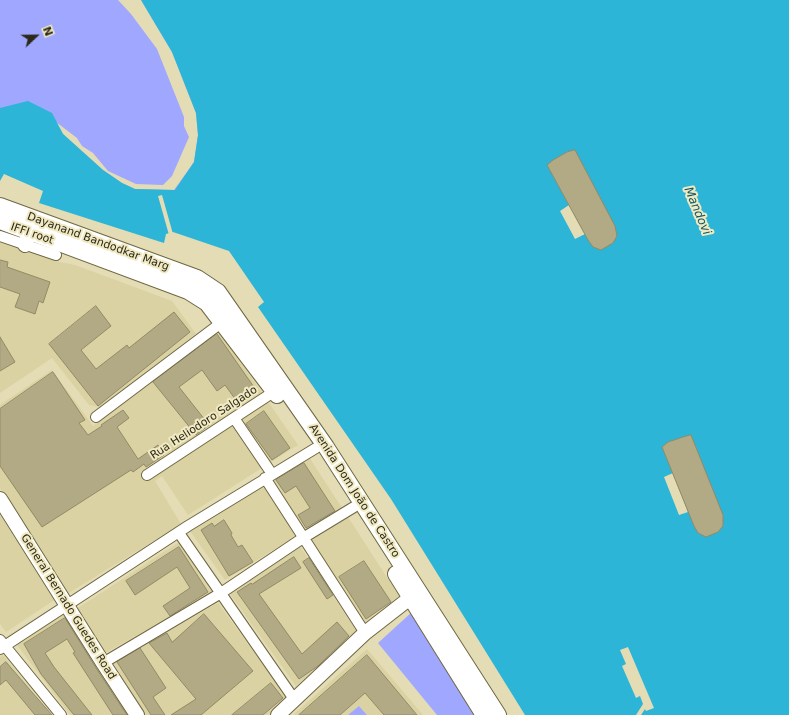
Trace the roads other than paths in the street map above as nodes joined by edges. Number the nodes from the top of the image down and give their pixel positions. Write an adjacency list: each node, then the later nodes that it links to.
1 (0, 206): 6 (main road, Dayanand Bandodkar Marg)
2 (0, 221): 4 (main road, Avenida Dom João de Castro)
3 (0, 236): 4 (street, IFFI root)
4 (27, 238): 5 (street, IFFI root); 7 (main road, Avenida Dom João de Castro)
5 (56, 255)
6 (197, 278): 19 (main road, Avenida Dom João de Castro)
7 (221, 323): 8 (main road, Avenida Dom João de Castro); 9 (street)
8 (275, 392): 10 (street, Rua Heliodoro Salgado); 11 (main road, Avenida Dom João de Castro)
9 (96, 417)
10 (234, 418): 12 (street, Rua Heliodoro Salgado); 13 (street)
11 (316, 448): 13 (street); 15 (main road, Avenida Dom João de Castro)
12 (147, 475)
13 (269, 476): 16 (street); 17 (street)
14 (0, 499): 20 (street, General Bernado Guedes Road)
15 (354, 507): 17 (street); 19 (main road, Avenida Dom João de Castro)
16 (179, 533): 18 (street); 20 (street)
17 (303, 538): 18 (street); 21 (street)
18 (221, 593): 23 (street); 24 (street)
19 (415, 594): 21 (street); 28 (main road, Avenida Dom João de Castro); 29 (main road, Avenida Dom João de Castro)
20 (67, 606): 22 (street); 23 (street, General Bernado Guedes Road)
21 (365, 633): 24 (street)
22 (2, 645): 25 (street)
23 (103, 663): 26 (street, General Bernado Guedes Road)
24 (294, 699): 27 (street)
25 (61, 715)
26 (137, 715)
27 (278, 715)
28 (484, 715)
29 (498, 715)

